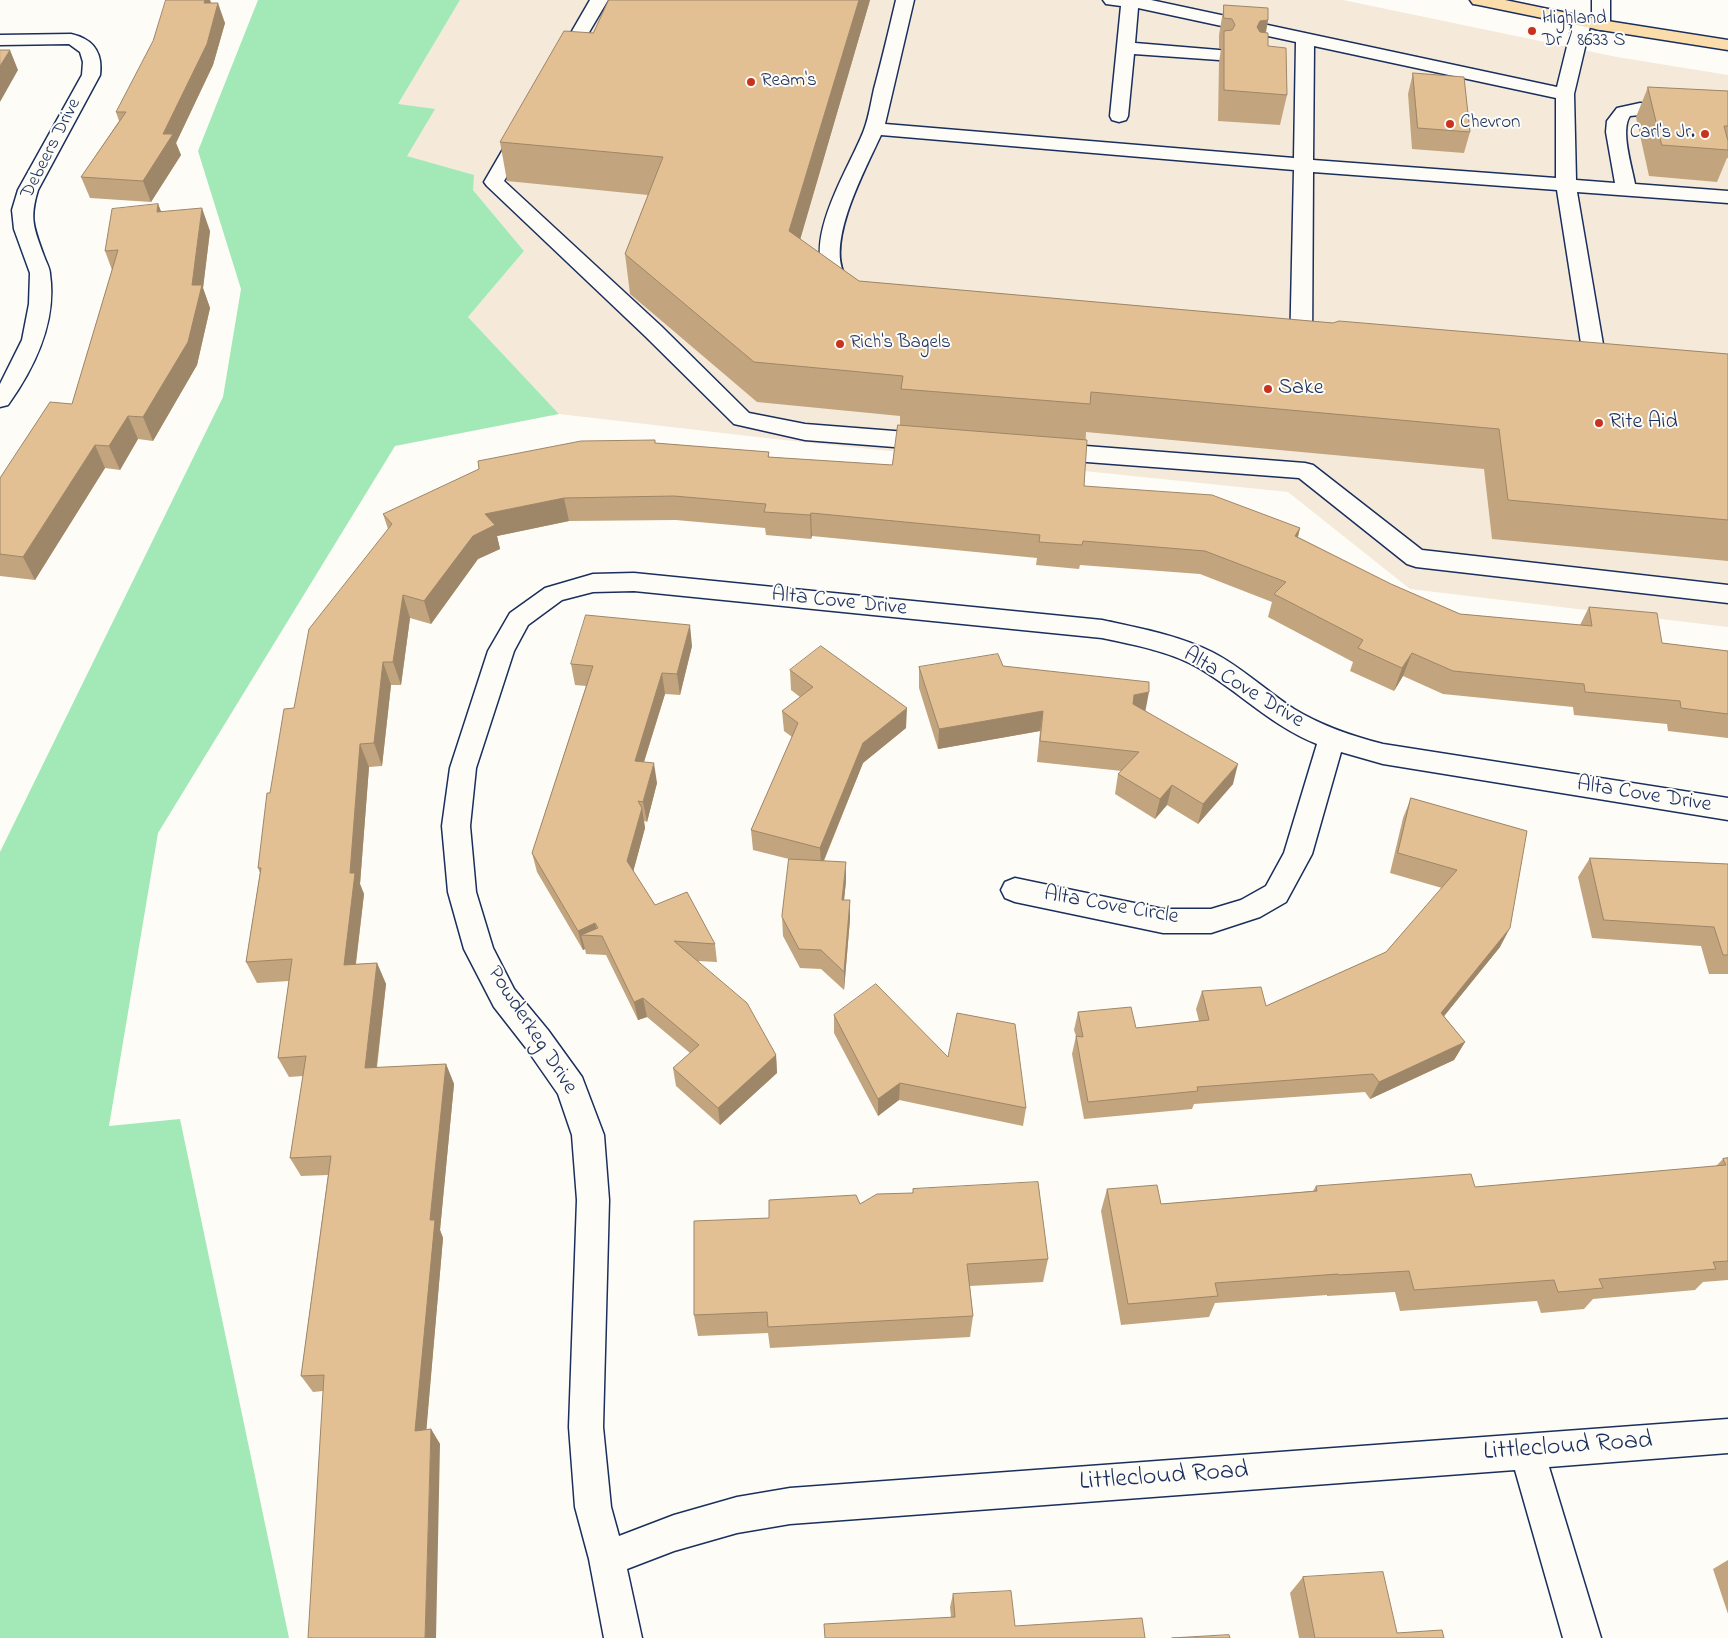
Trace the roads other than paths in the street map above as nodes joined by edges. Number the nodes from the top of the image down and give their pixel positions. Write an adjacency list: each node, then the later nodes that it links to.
1 (599, 0): 14 (street)
2 (905, 0): 19 (street)
3 (1110, 0): 4 (street)
4 (1128, 0): 10 (street); 12 (street)
5 (1478, 0): 7 (main road)
6 (1601, 0): 8 (street)
7 (1582, 22): 8 (main road); 15 (street)
8 (1601, 25): 11 (main road)
9 (0, 40): 27 (street, Debeers Drive)
10 (1305, 40): 15 (street); 20 (street)
11 (1728, 45)
12 (1126, 48): 13 (street); 18 (street)
13 (1219, 54)
14 (554, 78)
15 (1565, 94): 21 (street)
16 (534, 112): 28 (street)
17 (1728, 115): 22 (street)
18 (1119, 116)
19 (874, 129): 20 (street); 24 (street)
20 (1302, 165): 21 (street); 25 (street)
21 (1566, 184): 22 (street); 26 (street)
22 (1626, 189): 23 (street)
23 (1728, 197)
24 (868, 303)
25 (1323, 354)
26 (1594, 356)
27 (0, 400)
28 (952, 444)
29 (1030, 450): 31 (street)
30 (634, 582): 32 (street, Alta Cove Drive); 37 (street, Powderkeg Drive)
31 (1728, 594)
32 (1331, 740): 33 (street, Alta Cove Drive); 34 (street, Alta Cove Circle)
33 (1728, 809)
34 (1015, 890)
35 (1728, 1436): 36 (street, Littlecloud Road)
36 (1527, 1450): 37 (street, Littlecloud Road); 39 (street)
37 (607, 1559): 38 (street, Powderkeg Drive)
38 (623, 1638)
39 (1582, 1638)

